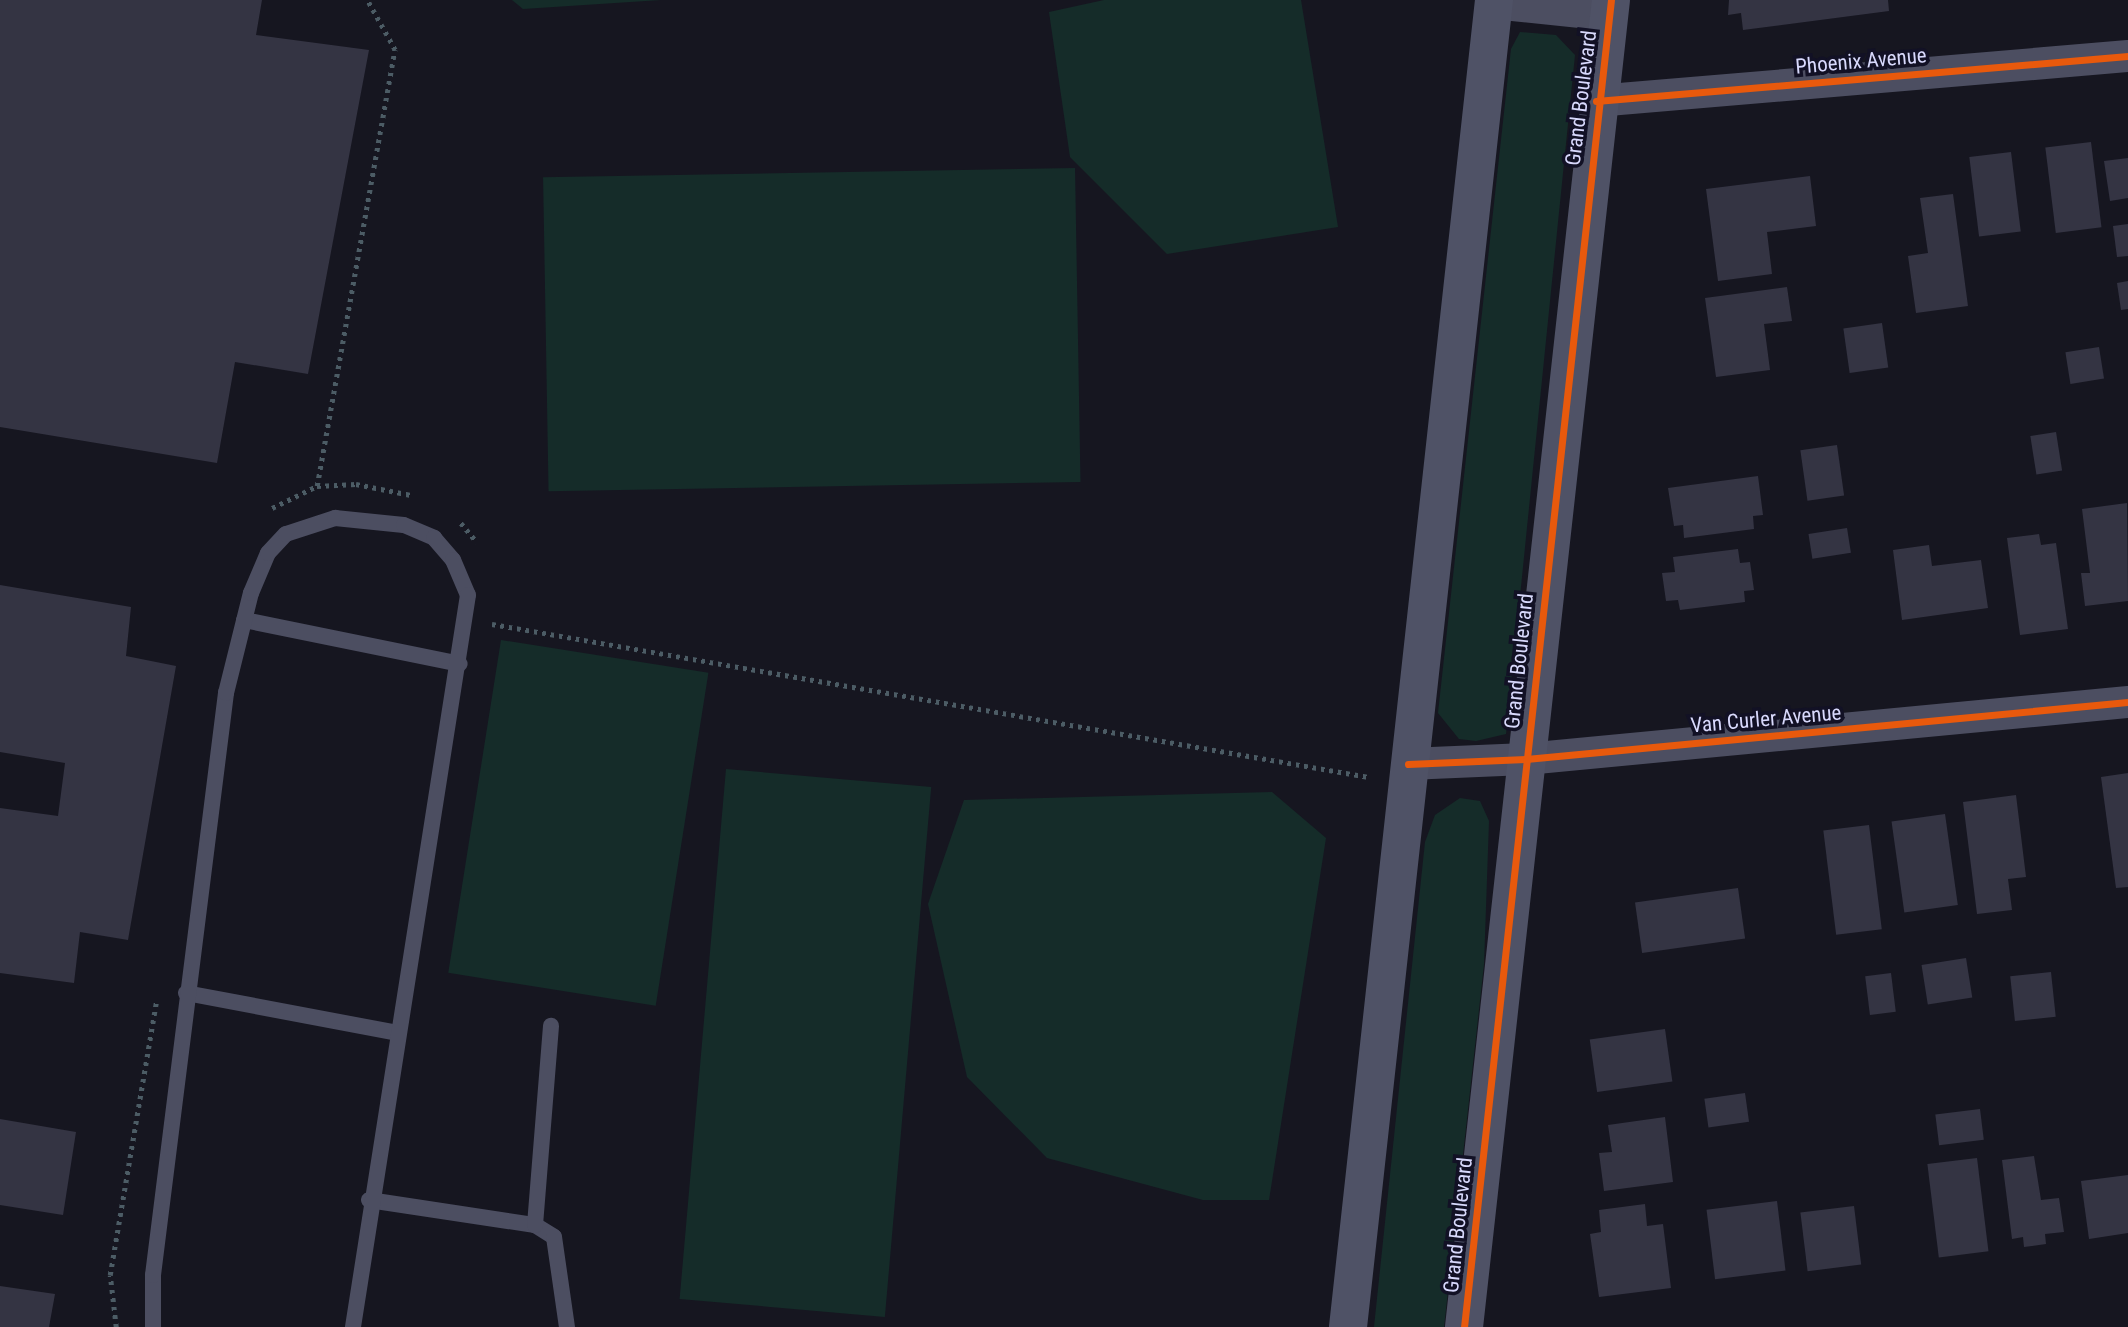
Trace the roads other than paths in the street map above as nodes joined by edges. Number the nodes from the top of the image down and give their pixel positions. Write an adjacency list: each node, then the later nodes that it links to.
1 (1493, 1): 2 (street, Grand Boulevard); 9 (street, Grand Boulevard)
2 (1610, 8): 4 (street, Grand Boulevard)
3 (2128, 56): 4 (street, Phoenix Avenue)
4 (1597, 101): 8 (street, Grand Boulevard)
5 (244, 620): 6 (lane); 6 (lane); 10 (lane)
6 (460, 664): 12 (lane)
7 (2128, 702): 8 (street, Van Curler Avenue)
8 (1526, 760): 9 (street, Van Curler Avenue); 19 (street, Grand Boulevard)
9 (1392, 771): 18 (street, Grand Boulevard)
10 (186, 993): 12 (lane); 15 (lane)
11 (551, 1026): 14 (lane)
12 (397, 1033): 13 (lane)
13 (369, 1200): 14 (lane); 16 (lane)
14 (534, 1224): 17 (lane)
15 (153, 1327)
16 (353, 1327)
17 (567, 1327)
18 (1348, 1327)
19 (1464, 1327)

